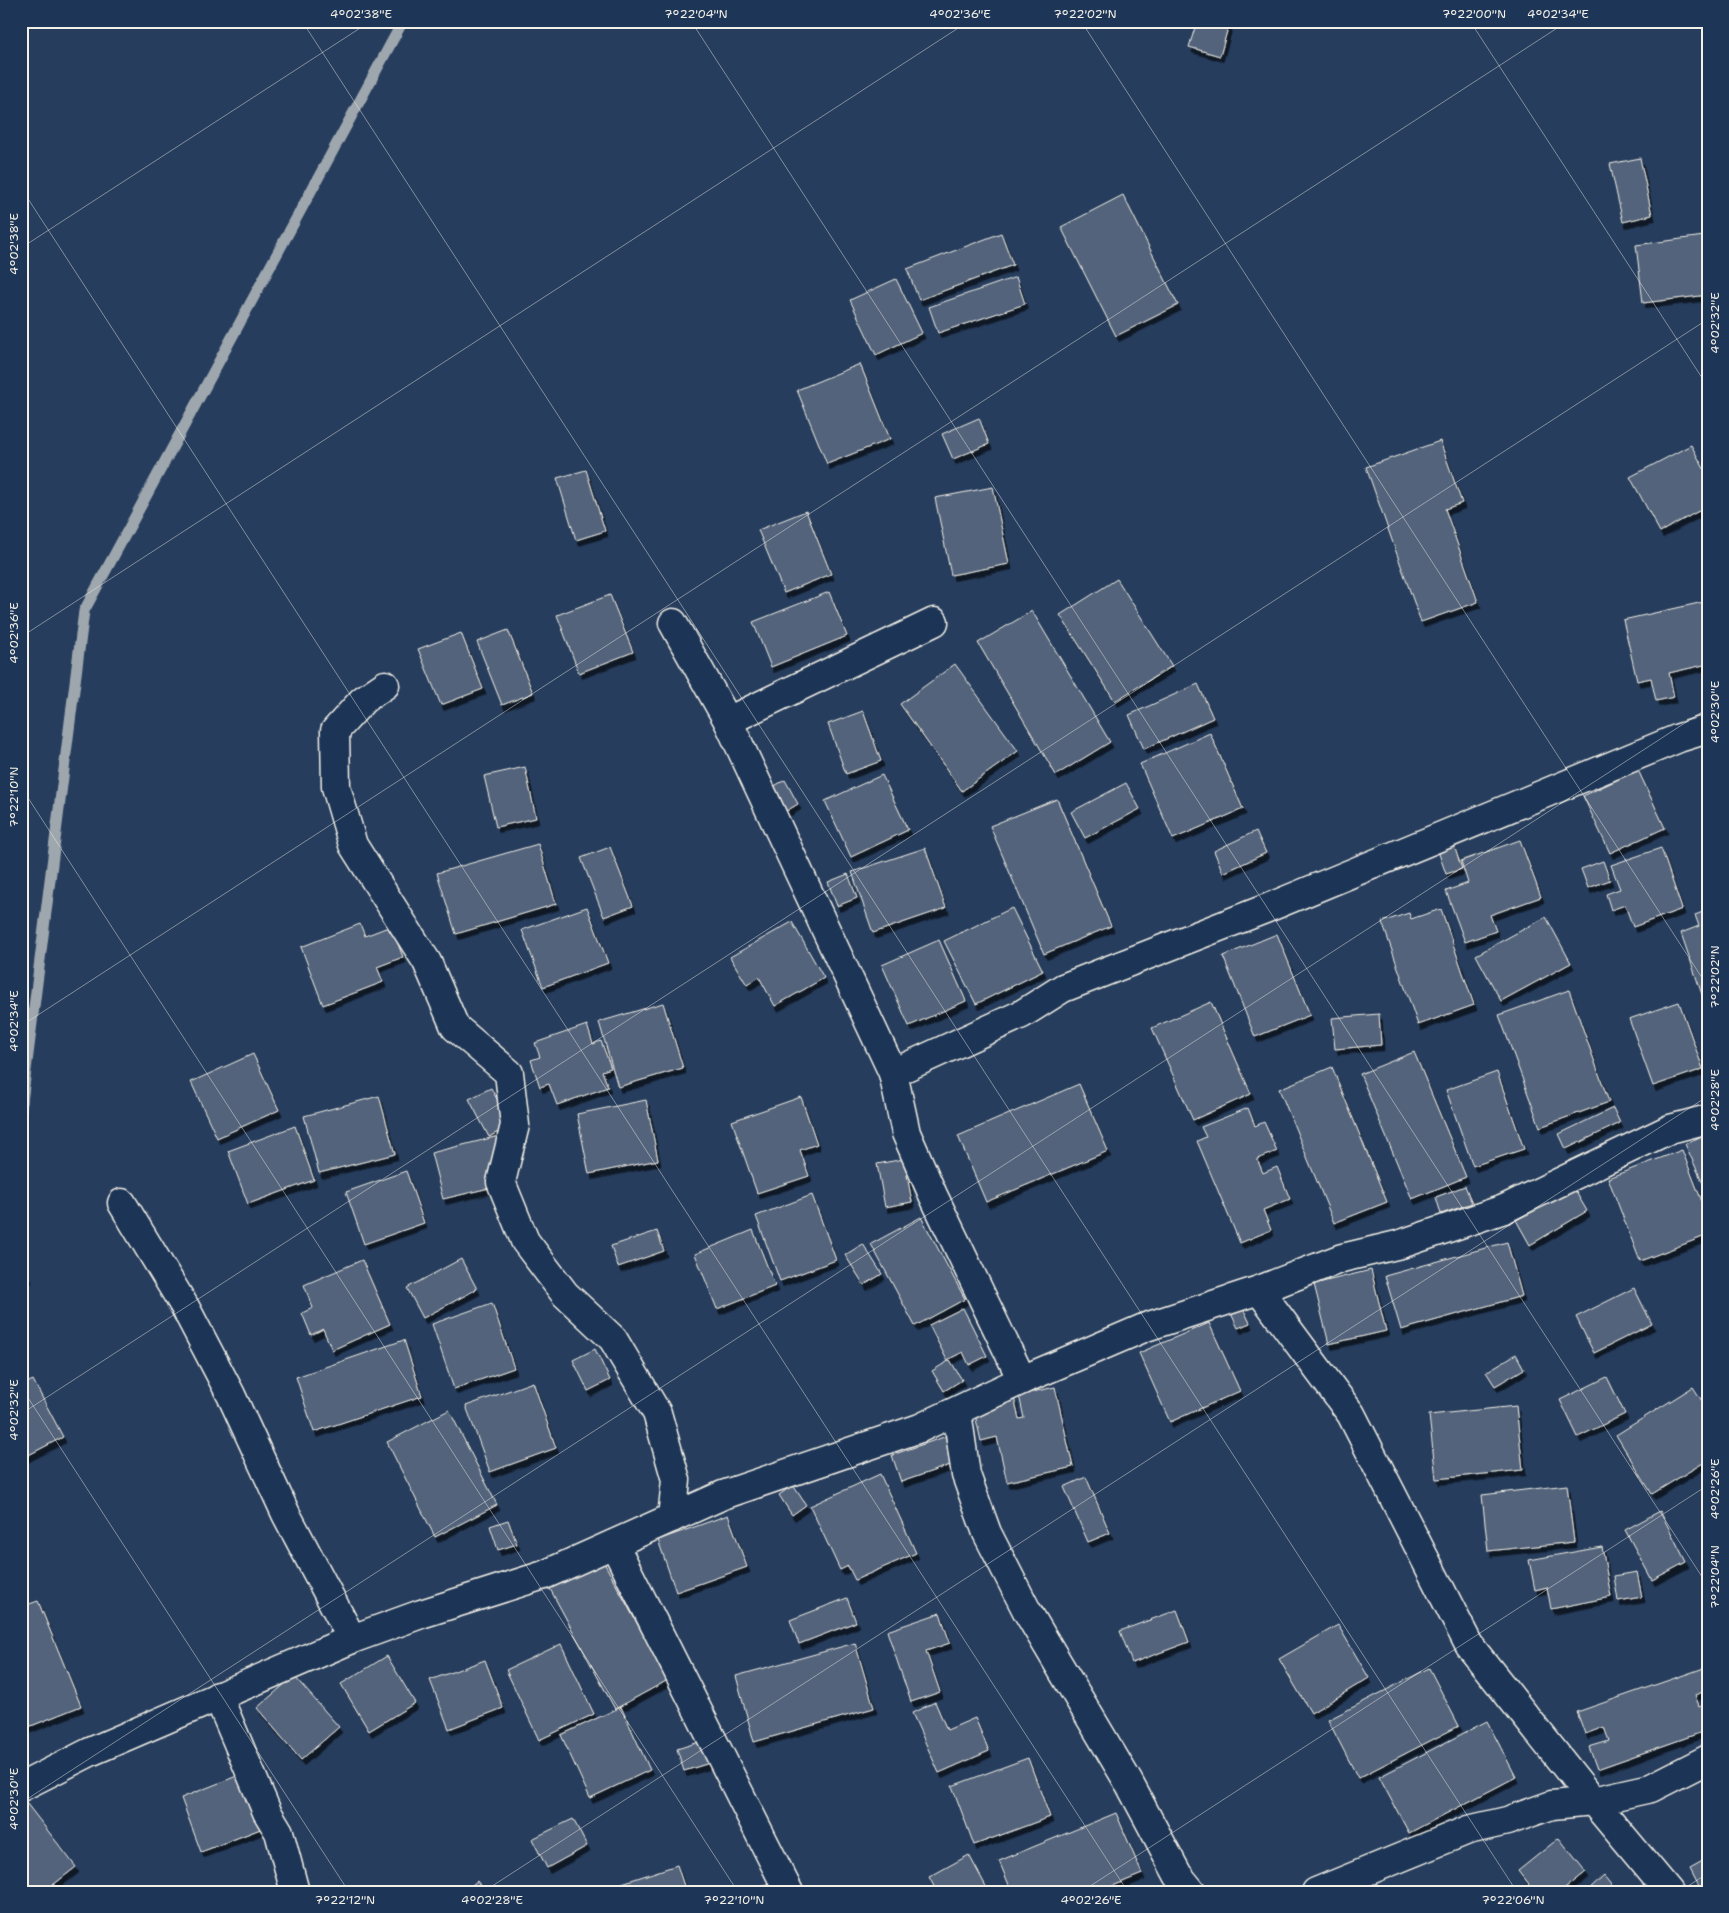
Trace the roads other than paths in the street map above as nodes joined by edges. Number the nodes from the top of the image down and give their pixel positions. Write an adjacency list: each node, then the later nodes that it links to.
1 (934, 622): 4 (street)
2 (673, 623): 4 (street)
3 (386, 685): 12 (street)
4 (728, 721): 6 (street)
5 (1708, 729): 6 (street)
6 (893, 1073): 10 (street)
7 (1708, 1119): 9 (street)
8 (122, 1203): 14 (street)
9 (1259, 1290): 10 (street); 18 (street)
10 (1022, 1380): 11 (street)
11 (957, 1412): 12 (street); 21 (street)
12 (672, 1518): 13 (street)
13 (614, 1544): 14 (street); 20 (street)
14 (352, 1639): 15 (street)
15 (218, 1696): 17 (street); 19 (street)
16 (1708, 1759): 18 (street)
17 (21, 1787)
18 (1592, 1801): 22 (street); 23 (street)
19 (295, 1892)
20 (790, 1892)
21 (1192, 1892)
22 (1316, 1892)
23 (1668, 1892)

